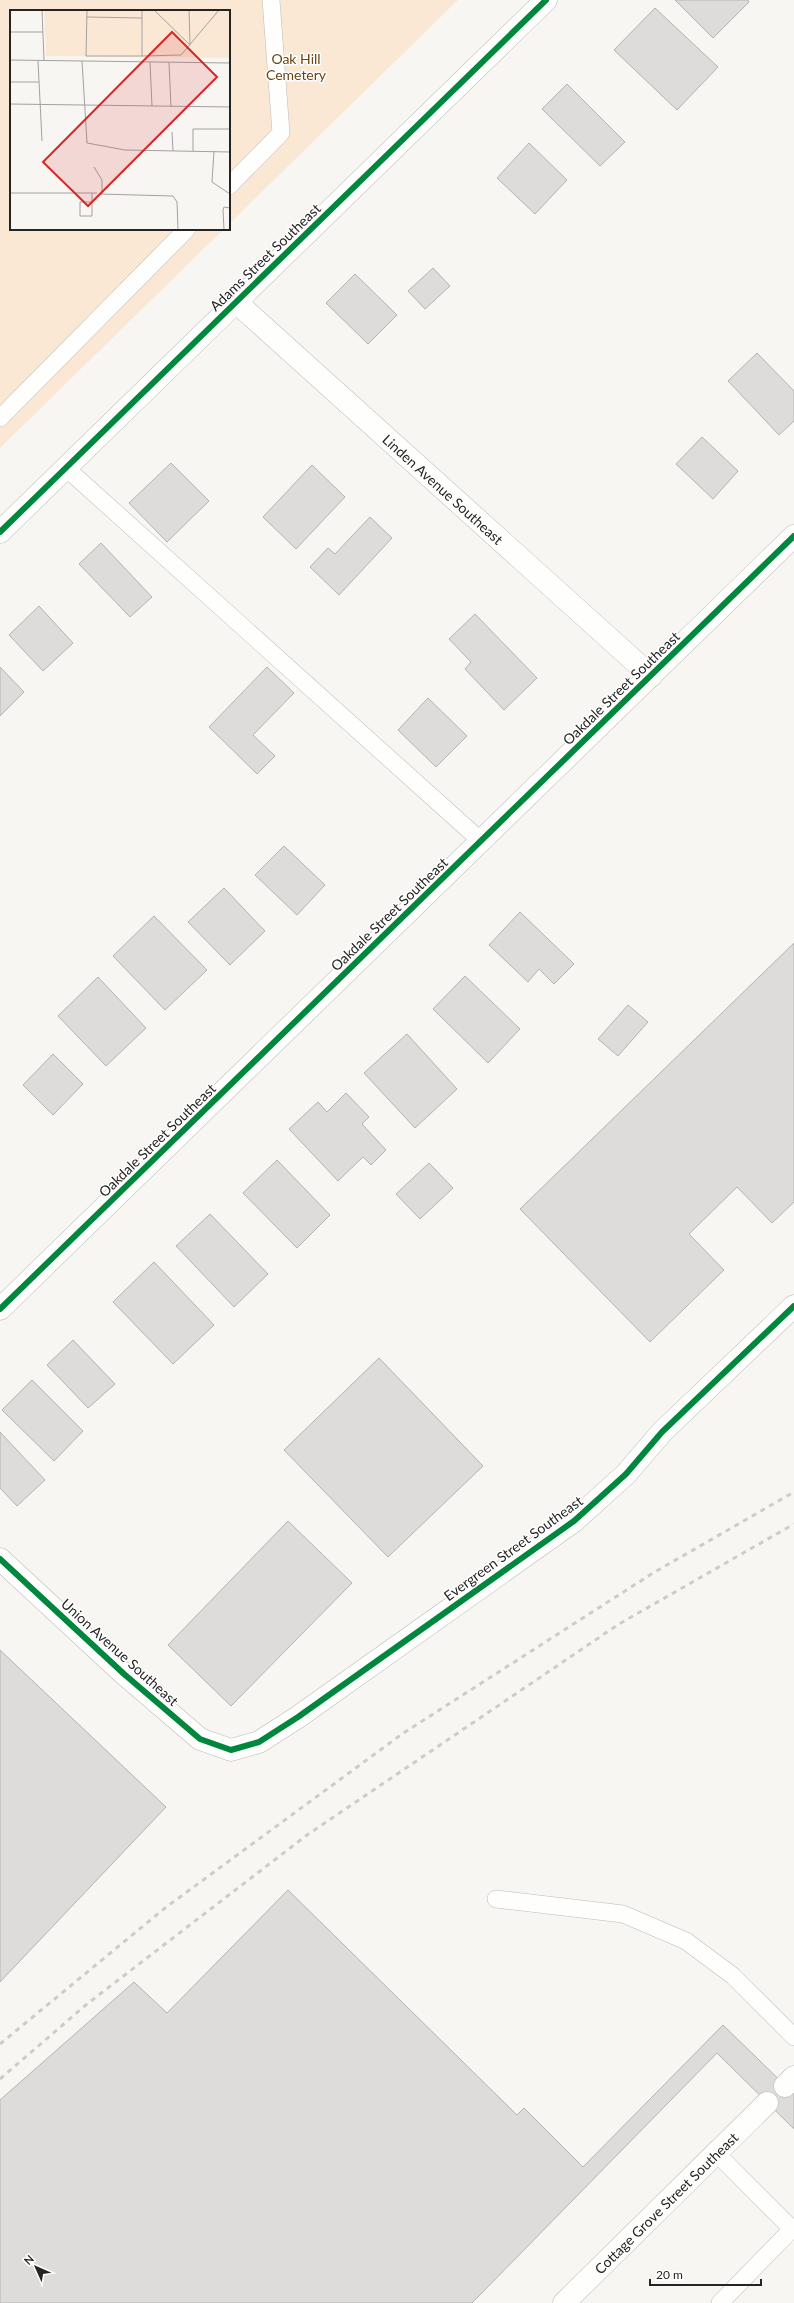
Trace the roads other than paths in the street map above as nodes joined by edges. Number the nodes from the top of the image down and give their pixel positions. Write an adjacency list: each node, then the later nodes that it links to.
1 (271, 0): 3 (lane)
2 (546, 0): 5 (street, Adams Street Southeast)
3 (230, 185)
4 (186, 230): 6 (lane)
5 (236, 302): 7 (street, Adams Street Southeast); 10 (street, Linden Avenue Southeast)
6 (0, 418)
7 (66, 468): 8 (street, Adams Street Southeast); 11 (lane)
8 (0, 532)
9 (794, 536): 10 (street, Oakdale Street Southeast)
10 (651, 676): 11 (street, Oakdale Street Southeast)
11 (482, 841): 13 (street, Oakdale Street Southeast)
12 (794, 1306): 15 (street, Evergreen Street Southeast)
13 (0, 1309)
14 (0, 1559): 15 (street, Union Avenue Southeast)
15 (231, 1750)
16 (496, 1899): 17 (lane)
17 (794, 2037)
18 (767, 2103): 19 (street, Cottage Grove Street Southeast)
19 (716, 2153): 20 (lane); 21 (street, Cottage Grove Street Southeast)
20 (793, 2230): 22 (lane)
21 (564, 2303)
22 (720, 2303)

